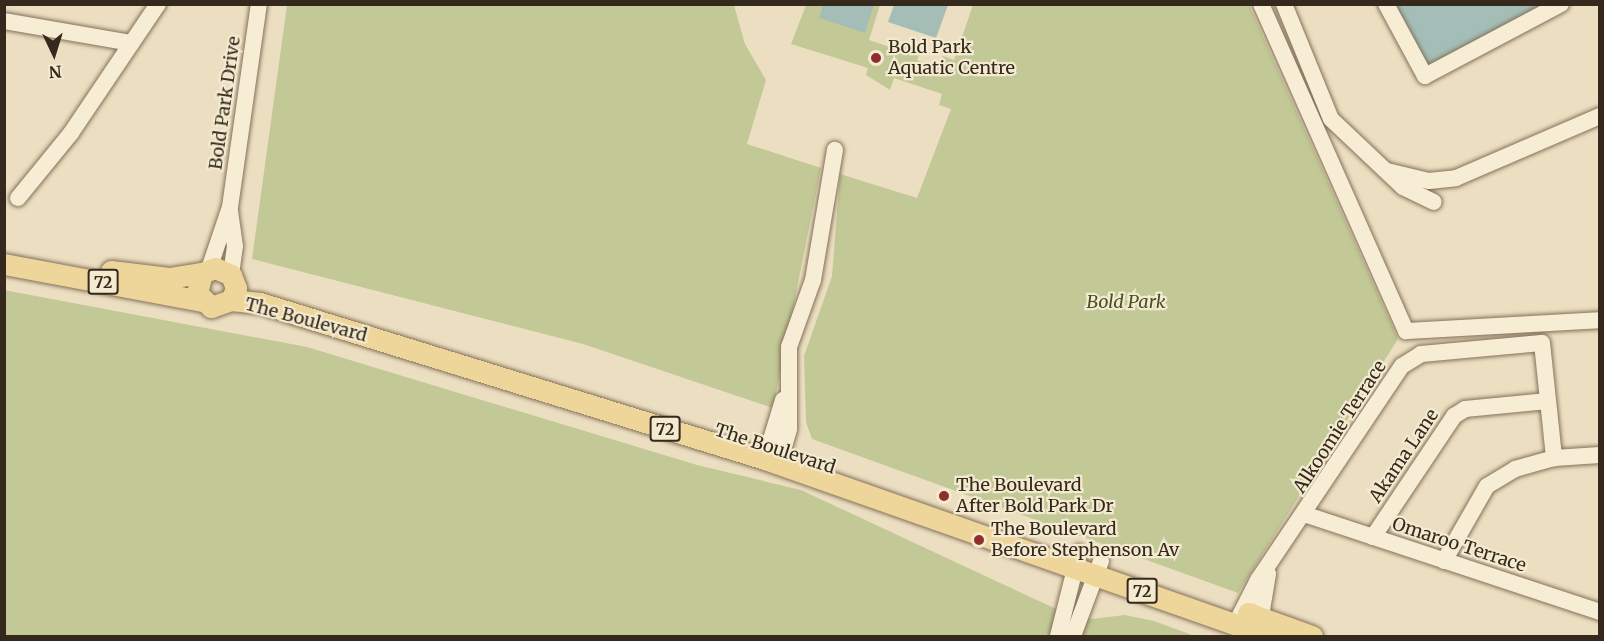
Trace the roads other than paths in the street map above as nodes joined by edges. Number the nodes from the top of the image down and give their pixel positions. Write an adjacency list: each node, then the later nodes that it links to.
1 (158, 4): 8 (street)
2 (259, 4): 14 (street, Bold Park Drive)
3 (1261, 4): 21 (street)
4 (1284, 4): 11 (street)
5 (1386, 4): 6 (street)
6 (1561, 4)
7 (4, 21): 8 (street)
8 (131, 43): 12 (street)
9 (1599, 116): 11 (street)
10 (835, 150): 23 (street)
11 (1386, 170): 13 (street)
12 (18, 198)
13 (1434, 202)
14 (230, 207): 17 (street, Bold Park Drive); 18 (street, Bold Park Drive)
15 (4, 252): 17 (main road, The Boulevard / 72)
16 (4, 264): 20 (main road, The Boulevard / 72)
17 (205, 271): 18 (main road, The Boulevard / 72); 20 (main road)
18 (232, 277): 19 (main road, The Boulevard); 23 (main road, The Boulevard / 72)
19 (231, 300): 20 (main road, The Boulevard / 72); 23 (main road, The Boulevard / 72)
20 (201, 301)
21 (1599, 320)
22 (1548, 401): 25 (street); 26 (street, Alkoomie Terrace); 27 (street, Akama Lane)
23 (774, 455): 28 (main road, The Boulevard / 72)
24 (1599, 455): 25 (street)
25 (1554, 458): 29 (street)
26 (1307, 515): 27 (street, Omaroo Terrace); 31 (street, Alkoomie Terrace)
27 (1373, 537): 29 (street, Omaroo Terrace)
28 (1076, 560): 30 (main road, The Boulevard / 72); 35 (street)
29 (1444, 561): 32 (street, Omaroo Terrace)
30 (1098, 567): 33 (main road, The Boulevard / 72); 36 (street)
31 (1270, 567): 33 (street, Alkoomie Terrace); 34 (street, Alkoomie Terrace)
32 (1599, 612)
33 (1239, 618): 34 (main road, The Boulevard / 72)
34 (1263, 629): 37 (main road, The Boulevard / 72)
35 (1058, 636)
36 (1073, 636)
37 (1312, 636)

